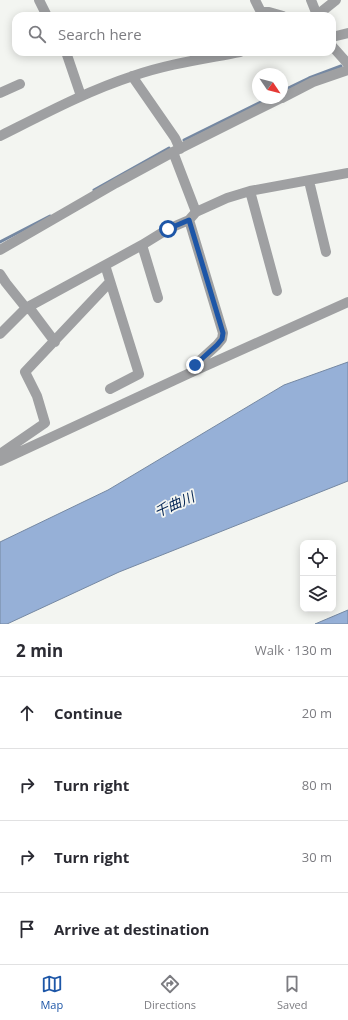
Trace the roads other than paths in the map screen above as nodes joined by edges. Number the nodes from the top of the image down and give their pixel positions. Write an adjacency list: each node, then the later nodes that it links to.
1 (39, 0): 5 (street)
2 (255, 0): 6 (street)
3 (311, 0): 7 (street)
4 (336, 0): 8 (street)
5 (45, 12)
6 (259, 12)
7 (315, 12)
8 (321, 12)
9 (348, 33): 10 (street)
10 (336, 36)
11 (336, 50): 14 (street)
12 (67, 56): 20 (street)
13 (219, 56): 16 (street)
14 (348, 64)
15 (348, 70): 19 (street)
16 (132, 76): 20 (street); 23 (street)
17 (20, 84): 18 (street)
18 (0, 93)
19 (288, 95)
20 (81, 96): 22 (street)
21 (270, 104): 23 (street)
22 (0, 136)
23 (176, 151): 27 (street); 30 (street)
24 (348, 174): 25 (street)
25 (309, 180): 26 (street); 31 (street)
26 (250, 191): 27 (street); 35 (street)
27 (196, 212): 28 (street)
28 (189, 220): 29 (street); 41 (street)
29 (142, 245): 32 (street); 36 (street)
30 (0, 250)
31 (326, 252)
32 (104, 265): 34 (street); 38 (street)
33 (0, 274): 38 (street)
34 (109, 283): 40 (street); 42 (street)
35 (277, 291)
36 (158, 298)
37 (348, 302): 41 (street)
38 (26, 308): 39 (street); 40 (street)
39 (0, 334)
40 (55, 342): 43 (street)
41 (192, 372): 44 (street)
42 (110, 389)
43 (0, 454)
44 (0, 461)

